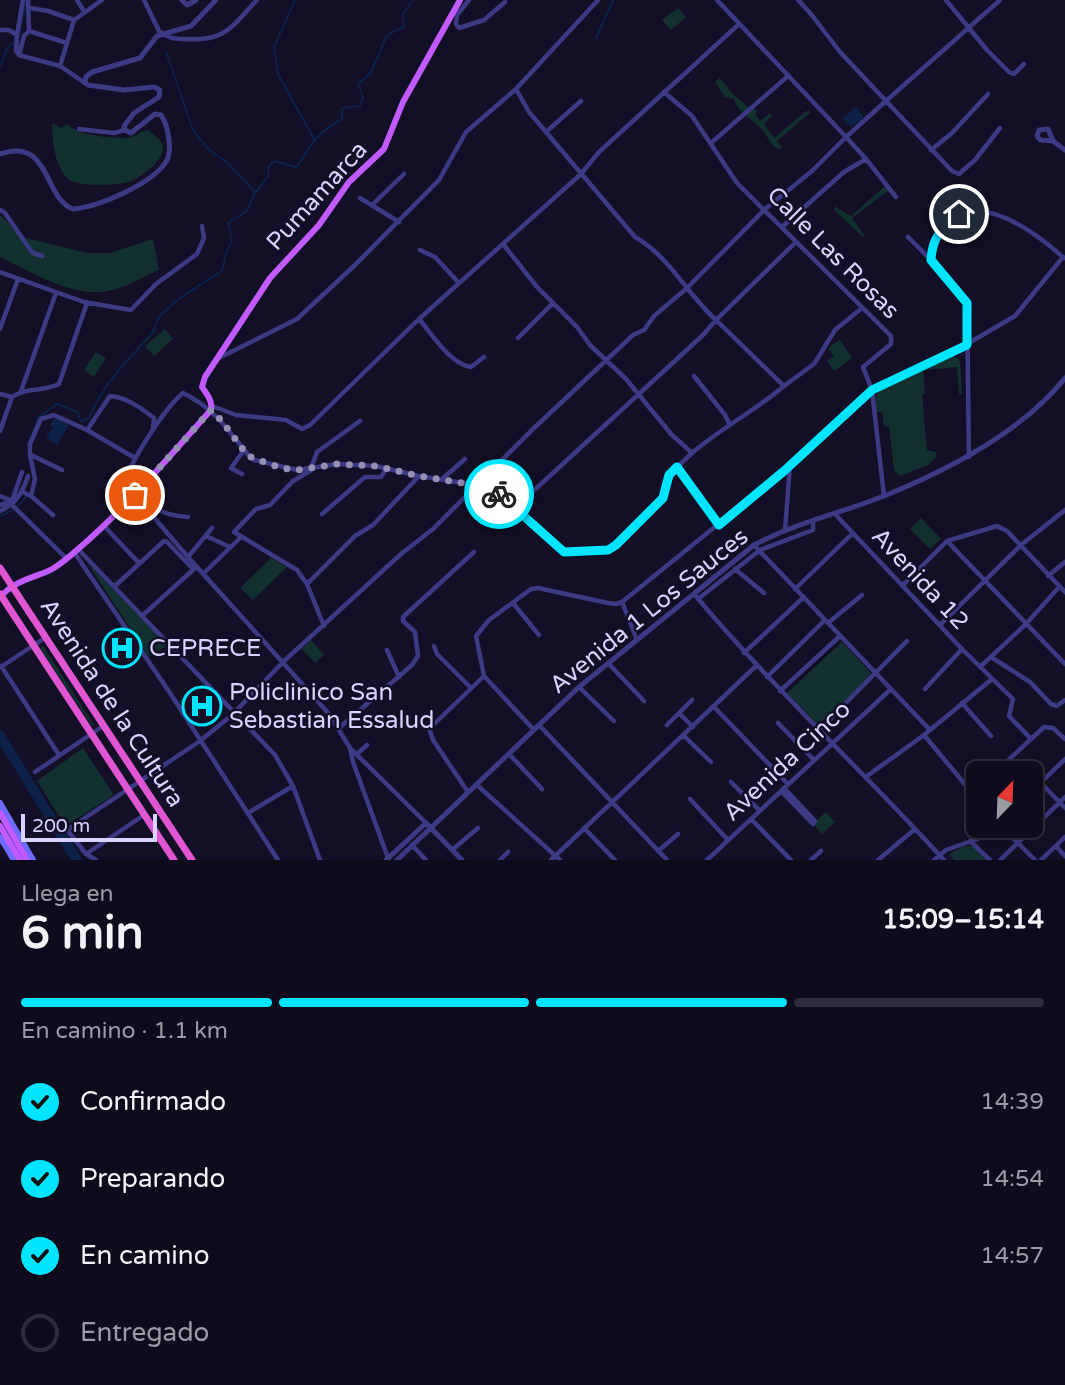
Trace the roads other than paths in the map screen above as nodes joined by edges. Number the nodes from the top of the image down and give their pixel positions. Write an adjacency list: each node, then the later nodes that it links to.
1 (26, 0): 17 (street); 24 (street)
2 (77, 0): 18 (street)
3 (102, 0): 18 (street)
4 (144, 0): 25 (street)
5 (182, 0): 6 (street)
6 (196, 0)
7 (216, 0): 25 (street)
8 (257, 0): 25 (street)
9 (460, 0): 79 (main road, Pumamarca)
10 (469, 0): 16 (street)
11 (598, 0): 32 (street)
12 (717, 0): 20 (street)
13 (798, 0): 36 (street)
14 (946, 0): 21 (street)
15 (1000, 0): 21 (street)
16 (505, 2)
17 (30, 8): 19 (street); 23 (street)
18 (84, 11): 19 (street)
19 (74, 20): 26 (street)
20 (738, 25): 30 (street); 33 (street)
21 (968, 27): 28 (street); 36 (street)
22 (0, 30): 24 (street)
23 (29, 31): 26 (street); 27 (street)
24 (17, 35): 27 (street)
25 (163, 35): 31 (street)
26 (66, 43): 29 (street)
27 (19, 55): 29 (street)
28 (1024, 64)
29 (60, 66): 31 (street)
30 (788, 76): 41 (street); 43 (street)
31 (85, 83): 39 (street)
32 (516, 89): 40 (street); 55 (street)
33 (664, 92): 43 (street, Calle Las Rosas); 49 (street)
34 (988, 94): 44 (street)
35 (580, 101): 40 (street)
36 (886, 101): 41 (street); 44 (street)
37 (1000, 128): 44 (street)
38 (79, 129): 39 (street)
39 (125, 130): 46 (street)
40 (546, 132): 49 (street)
41 (846, 137): 47 (street); 54 (street)
42 (1053, 141): 45 (street)
43 (710, 143): 54 (street, Calle Las Rosas)
44 (931, 150)
45 (1065, 150)
46 (0, 154)
47 (866, 159): 50 (street); 57 (street)
48 (404, 174): 52 (street)
49 (581, 174): 60 (street); 68 (street)
50 (896, 197)
51 (360, 198): 52 (street)
52 (372, 205): 55 (street)
53 (0, 210): 62 (street)
54 (764, 210): 57 (street, Calle Las Rosas); 68 (street)
55 (399, 222): 79 (street)
56 (202, 226): 70 (street)
57 (782, 227): 59 (street, Calle Las Rosas)
58 (908, 237): 64 (street)
59 (796, 242): 72 (street, Calle Las Rosas); 74 (street)
60 (503, 244): 67 (street); 71 (street)
61 (420, 250): 67 (street)
62 (42, 256)
63 (1064, 258): 64 (street); 77 (street)
64 (931, 260): 77 (street)
65 (0, 272): 66 (street)
66 (18, 279): 69 (street); 75 (street)
67 (458, 283): 73 (street)
68 (687, 288): 74 (street); 80 (street)
69 (56, 293): 70 (street); 85 (street)
70 (87, 303): 85 (street)
71 (553, 303): 76 (street); 80 (street)
72 (862, 308): 83 (street); 84 (street, Calle Las Rosas)
73 (419, 319): 78 (street); 89 (street)
74 (716, 320): 83 (street); 87 (street)
75 (0, 329)
76 (518, 338)
77 (967, 345): 84 (street); 98 (street)
78 (484, 357)
79 (219, 358): 89 (main road, Pumamarca)
80 (606, 361): 87 (street); 111 (street)
81 (694, 376): 91 (street)
82 (1065, 378): 98 (street, Avenida 1 Los Sauces)
83 (784, 386): 91 (street)
84 (872, 390): 101 (street); 116 (street, Calle Las Rosas)
85 (21, 391): 88 (street)
86 (0, 394): 88 (street)
87 (639, 394): 96 (street); 119 (street)
88 (12, 397): 93 (street)
89 (211, 408): 94 (street); 95 (street); 113 (main road)
90 (360, 421): 102 (street)
91 (730, 425): 96 (street)
92 (87, 430): 94 (street); 97 (street); 99 (street)
93 (0, 432)
94 (152, 433): 99 (street)
95 (244, 450): 102 (street); 107 (street)
96 (692, 453): 103 (street)
97 (30, 455): 105 (street); 115 (street)
98 (970, 457): 116 (street, Avenida 1 Los Sauces)
99 (135, 458): 113 (street)
100 (466, 459): 110 (street)
101 (790, 466): 127 (street); 130 (street)
102 (312, 467): 104 (street); 133 (street)
103 (677, 467): 119 (street); 127 (street)
104 (387, 468): 109 (street); 123 (street)
105 (62, 470)
106 (22, 472): 117 (street)
107 (242, 474)
108 (28, 475): 112 (street)
109 (419, 476): 110 (street); 151 (street)
110 (442, 480): 111 (street)
111 (476, 485): 119 (street); 170 (street)
112 (23, 492): 115 (street); 117 (street)
113 (136, 494): 125 (street); 128 (main road); 141 (street)
114 (0, 496): 117 (street)
115 (31, 496): 124 (street)
116 (884, 496): 122 (street, Avenida 1 Los Sauces)
117 (12, 504): 118 (street); 121 (street); 142 (street)
118 (0, 505)
119 (516, 507)
120 (1065, 510): 136 (street)
121 (0, 511)
122 (835, 513): 126 (street, Avenida 1 Los Sauces); 131 (street, Avenida 12)
123 (322, 514)
124 (52, 515)
125 (188, 517)
126 (813, 521): 130 (street, Avenida 1 Los Sauces); 138 (street)
127 (719, 525): 164 (street)
128 (103, 526): 139 (main road); 144 (street)
129 (212, 528): 132 (street)
130 (785, 530): 135 (street, Avenida 1 Los Sauces)
131 (853, 533): 153 (street, Avenida 12); 156 (street)
132 (206, 536): 137 (street); 141 (street)
133 (241, 537): 137 (street); 151 (street)
134 (947, 541): 136 (street); 150 (street); 153 (street)
135 (754, 545): 138 (street); 158 (street, Avenida 1 Los Sauces)
136 (1021, 545): 149 (street); 150 (street)
137 (230, 547): 148 (street)
138 (760, 550): 147 (street); 156 (street)
139 (76, 551): 142 (main road); 154 (street); 220 (street)
140 (474, 552): 190 (street)
141 (188, 557): 146 (street)
142 (66, 558): 152 (main road)
143 (1065, 562): 149 (street)
144 (139, 563): 146 (street); 154 (street)
145 (0, 568): 152 (highway, Avenida de la Cultura)
146 (194, 568): 148 (street); 166 (street)
147 (735, 569): 159 (street); 163 (street)
148 (203, 574): 182 (street)
149 (1048, 576): 155 (street)
150 (986, 582): 168 (street); 169 (street)
151 (307, 584): 170 (street)
152 (12, 585): 160 (main road); 173 (highway, Avenida de la Cultura)
153 (903, 585): 169 (street, Avenida 12)
154 (115, 586): 166 (street)
155 (1059, 587): 157 (street); 168 (street)
156 (795, 589): 162 (street)
157 (1065, 592)
158 (693, 593): 163 (street); 174 (street, Avenida 1 Los Sauces)
159 (764, 593)
160 (0, 595): 176 (highway, Avenida de la Cultura)
161 (862, 595): 167 (street)
162 (804, 597): 167 (street); 180 (street)
163 (698, 599): 180 (street)
164 (622, 602): 165 (street); 174 (street)
165 (513, 603): 171 (street); 189 (street)
166 (142, 615): 204 (street)
167 (827, 622): 172 (street); 191 (street)
168 (1026, 624): 181 (street); 184 (street)
169 (940, 625): 178 (street, Avenida 12)
170 (324, 626): 182 (street)
171 (539, 635)
172 (839, 636): 188 (street); 197 (street)
173 (46, 637): 176 (street); 208 (highway, Avenida de la Cultura)
174 (637, 640): 183 (street, Avenida 1 Los Sauces)
175 (906, 641): 188 (street)
176 (33, 645): 186 (street); 214 (highway, Avenida de la Cultura)
177 (434, 646): 194 (street)
178 (962, 649): 187 (street, Avenida 12); 196 (street)
179 (387, 650): 190 (street)
180 (744, 653): 185 (street)
181 (991, 657): 187 (street); 199 (street)
182 (283, 662): 204 (street); 211 (street)
183 (609, 664): 193 (street, Avenida 1 Los Sauces); 200 (street)
184 (1065, 664)
185 (756, 666): 191 (street); 202 (street)
186 (1, 667): 226 (street)
187 (979, 667): 192 (street, Avenida 12)
188 (876, 673): 195 (street); 212 (street)
189 (484, 676): 194 (street); 210 (street)
190 (399, 677): 211 (street)
191 (767, 677): 197 (street)
192 (992, 679): 201 (street); 218 (street)
193 (579, 687): 205 (street); 210 (street, Avenida 1 Los Sauces)
194 (471, 688): 243 (street)
195 (891, 689): 213 (street); 221 (street, Avenida Cinco)
196 (925, 689)
197 (780, 691): 212 (street)
198 (692, 700): 203 (street)
199 (1065, 700)
200 (644, 701)
201 (962, 703): 213 (street); 217 (street)
202 (714, 707): 209 (street); 240 (street)
203 (679, 712): 207 (street); 209 (street)
204 (234, 713): 220 (street); 238 (street)
205 (614, 721)
206 (778, 723): 228 (street)
207 (667, 725)
208 (104, 726): 214 (street); 234 (highway, Avenida de la Cultura)
209 (693, 727): 216 (street)
210 (537, 728): 225 (street, Avenida 1 Los Sauces); 246 (street)
211 (338, 729): 223 (street)
212 (820, 729): 221 (street)
213 (930, 730): 215 (street)
214 (92, 733): 226 (street); 241 (highway, Avenida de la Cultura)
215 (924, 735): 232 (street); 239 (street)
216 (684, 736): 230 (street); 246 (street)
217 (991, 736)
218 (1031, 739): 219 (street); 229 (street)
219 (1065, 739)
220 (200, 741): 234 (street); 252 (street)
221 (832, 742): 228 (street, Avenida Cinco); 232 (street)
222 (367, 745): 224 (street)
223 (350, 748): 224 (street); 280 (street)
224 (358, 753): 256 (street)
225 (509, 754): 236 (street, Avenida 1 Los Sauces); 242 (street)
226 (59, 755): 231 (street)
227 (1065, 759): 233 (street)
228 (814, 760): 240 (street, Avenida Cinco)
229 (1007, 761)
230 (711, 762)
231 (35, 772)
232 (867, 776): 260 (street)
233 (1043, 779)
234 (140, 781): 241 (street); 284 (highway, Avenida de la Cultura)
235 (731, 782): 251 (street)
236 (477, 785): 243 (street, Avenida 1 Los Sauces); 277 (street)
237 (1043, 785): 247 (street)
238 (293, 786): 252 (street); 286 (street)
239 (966, 786)
240 (784, 788): 240 (street); 251 (street, Avenida Cinco)
241 (128, 789): 253 (highway, Avenida de la Cultura); 275 (street)
242 (542, 789)
243 (468, 792): 256 (street, Avenida 1 Los Sauces)
244 (1065, 797): 247 (street)
245 (690, 799): 266 (street)
246 (612, 802): 259 (street); 272 (street)
247 (1059, 802): 249 (street); 268 (street)
248 (0, 803): 254 (main road)
249 (1065, 808)
250 (0, 811): 254 (main road); 281 (main road)
251 (760, 811): 255 (street, Avenida Cinco)
252 (248, 813): 285 (street)
253 (144, 814): 275 (street); 283 (highway, Avenida de la Cultura)
254 (9, 818): 281 (main road)
255 (751, 819): 266 (street, Avenida Cinco); 294 (street)
256 (428, 825): 269 (street, Avenida 1 Los Sauces); 271 (street); 280 (street, Avenida 1 Los Sauces)
257 (0, 826): 279 (main road)
258 (478, 828): 271 (street)
259 (584, 828): 277 (street); 291 (street)
260 (915, 829): 276 (street); 296 (street)
261 (678, 834): 272 (street)
262 (0, 837): 279 (main road)
263 (1065, 837): 270 (street)
264 (979, 838): 267 (street)
265 (1013, 838): 268 (street)
266 (728, 840): 293 (street, Avenida Cinco)
267 (970, 841): 276 (street); 299 (street)
268 (1017, 842): 300 (street); 301 (street)
269 (412, 845): 287 (street, Avenida 1 Los Sauces); 288 (street)
270 (1056, 846): 278 (street); 302 (street)
271 (452, 850): 289 (street)
272 (658, 851): 292 (street)
273 (821, 851): 295 (street)
274 (509, 852): 290 (street)
275 (86, 854): 282 (street)
276 (939, 855): 297 (street); 298 (street)
277 (555, 858)
278 (1064, 858)
279 (15, 859)
280 (387, 859)
281 (30, 860)
282 (96, 860)
283 (174, 860)
284 (192, 860)
285 (278, 860)
286 (320, 860)
287 (397, 860)
288 (426, 860)
289 (462, 860)
290 (500, 860)
291 (615, 860)
292 (667, 860)
293 (707, 860)
294 (791, 860)
295 (811, 860)
296 (877, 860)
297 (934, 860)
298 (944, 860)
299 (990, 860)
300 (1000, 860)
301 (1035, 860)
302 (1041, 860)

